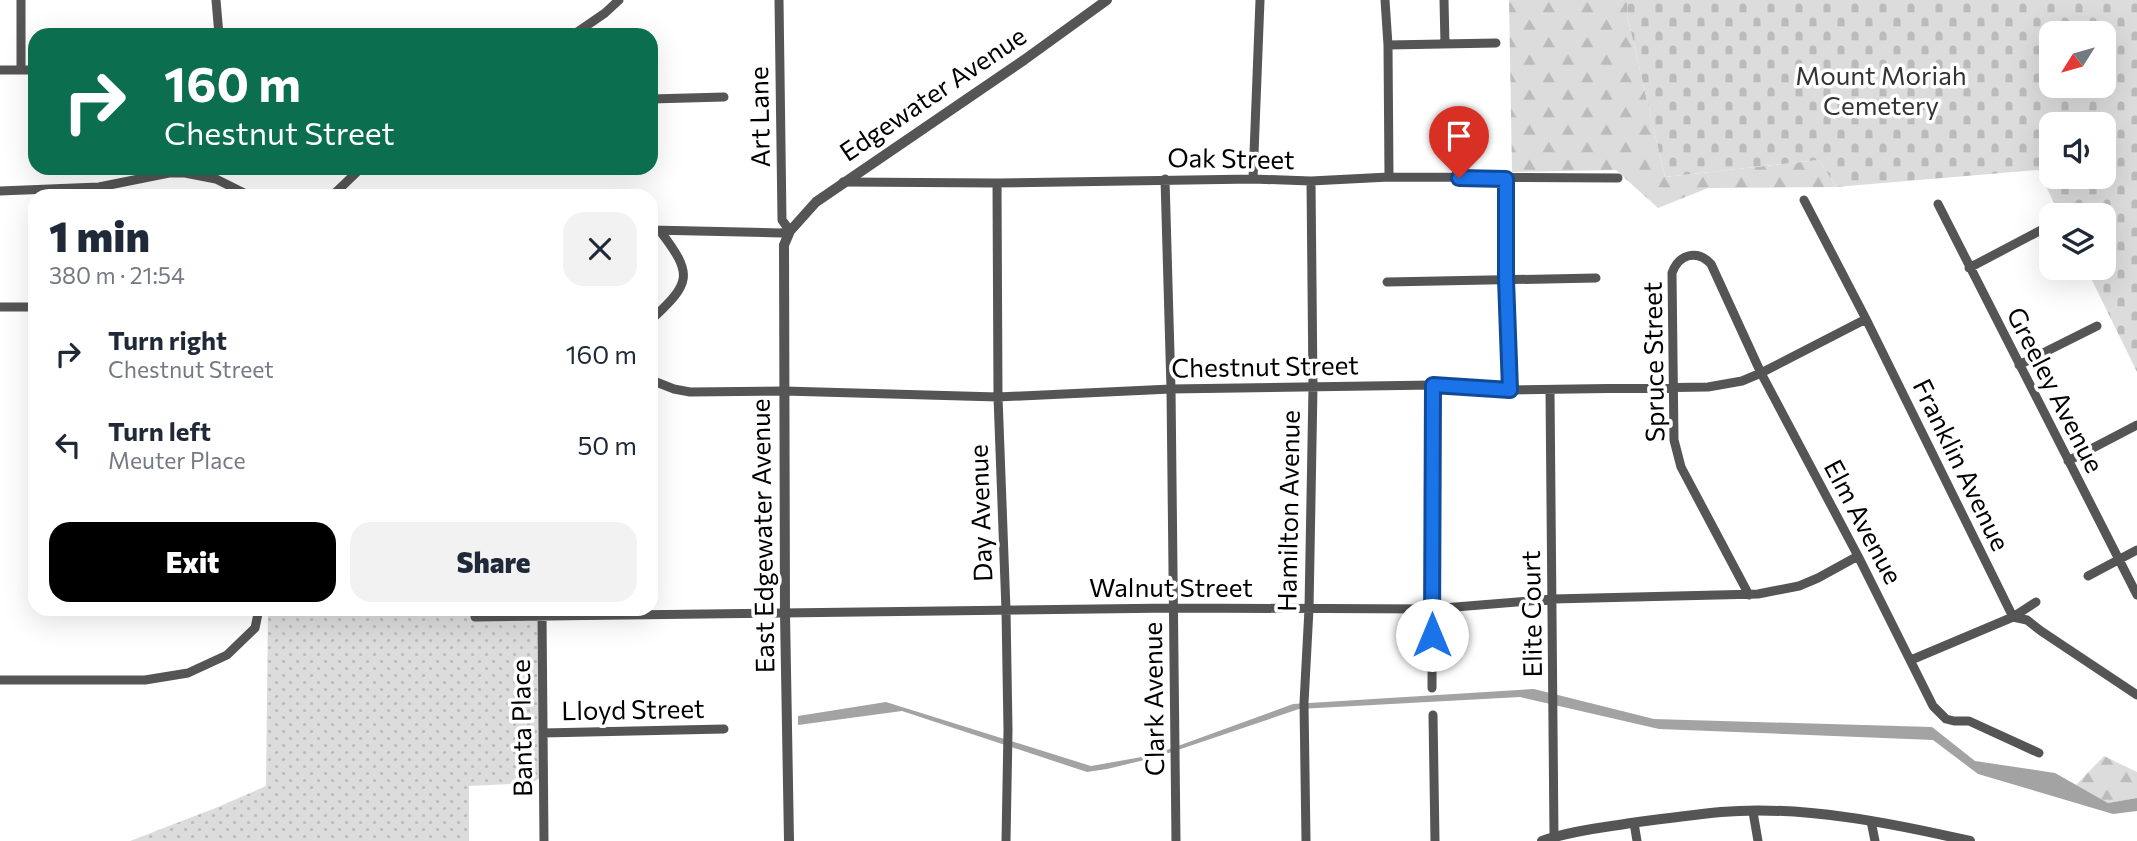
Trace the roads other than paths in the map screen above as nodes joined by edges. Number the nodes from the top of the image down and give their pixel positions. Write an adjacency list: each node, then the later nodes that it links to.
1 (22, 0): 15 (street)
2 (216, 0): 9 (street)
3 (619, 0): 10 (street)
4 (779, 0): 39 (street, Art Lane)
5 (1260, 0): 25 (street)
6 (1385, 0): 13 (street)
7 (1444, 0): 12 (street)
8 (1106, 1): 28 (street, Edgewater Avenue)
9 (218, 28)
10 (584, 28)
11 (1496, 43): 12 (street)
12 (1445, 44): 13 (street)
13 (1388, 45): 22 (street)
14 (0, 70): 15 (street)
15 (21, 70): 16 (street)
16 (28, 70)
17 (724, 97): 18 (street)
18 (658, 99)
19 (159, 175): 30 (street)
20 (196, 175): 31 (street)
21 (354, 175): 32 (street)
22 (1389, 177): 26 (street, Oak Street); 27 (street, Oak Street)
23 (1618, 178): 26 (street, Oak Street)
24 (1166, 179): 25 (street, Oak Street); 29 (street, Oak Street); 57 (street, Clark Avenue)
25 (1253, 179): 27 (street, Oak Street)
26 (1506, 179): 44 (street)
27 (1311, 181): 55 (street, Hamilton Avenue)
28 (843, 182): 29 (street, Oak Street); 39 (street, Edgewater Avenue)
29 (997, 183): 61 (street, Day Avenue)
30 (50, 189)
31 (236, 189)
32 (340, 189)
33 (28, 190): 34 (street)
34 (0, 191)
35 (1804, 200): 49 (street, Franklin Avenue)
36 (1938, 204): 42 (street, Greeley Avenue)
37 (658, 231): 39 (street)
38 (2039, 231): 42 (street)
39 (790, 232): 60 (street, East Edgewater Avenue)
40 (658, 234): 48 (street)
41 (1699, 256): 52 (street, Elm Avenue); 56 (street, Spruce Street)
42 (1969, 268): 51 (street, Greeley Avenue)
43 (1596, 278): 44 (street)
44 (1506, 279): 45 (street); 58 (street)
45 (1387, 282)
46 (0, 307): 47 (street)
47 (28, 307)
48 (658, 313)
49 (1866, 319): 52 (street, Chestnut Street); 82 (street, Franklin Avenue)
50 (2097, 326): 51 (street)
51 (2019, 365): 63 (street, Greeley Avenue)
52 (1761, 373): 56 (street, Chestnut Street); 65 (street, Elm Avenue)
53 (658, 383): 60 (street, Chestnut Street)
54 (1433, 385): 55 (street, Chestnut Street); 58 (street, Chestnut Street); 74 (street)
55 (1313, 387): 57 (street, Chestnut Street); 73 (street, Hamilton Avenue)
56 (1673, 388): 59 (street, Chestnut Street); 68 (street, Spruce Street)
57 (1171, 389): 61 (street, Chestnut Street); 72 (street, Clark Avenue)
58 (1510, 390): 59 (street, Chestnut Street)
59 (1550, 390): 70 (street, Elite Court)
60 (784, 391): 61 (street, Chestnut Street); 77 (street, East Edgewater Avenue)
61 (998, 397): 75 (street, Day Avenue)
62 (2137, 425): 63 (street)
63 (2068, 461): 66 (street, Greeley Avenue)
64 (2137, 550): 66 (street)
65 (1858, 556): 68 (street, Walnut Street); 83 (street, Elm Avenue)
66 (2118, 560): 67 (street); 69 (street, Greeley Avenue)
67 (2088, 576)
68 (1749, 595): 70 (street, Walnut Street)
69 (2137, 595)
70 (1553, 599): 74 (street, Walnut Street); 94 (street, Elite Court)
71 (2036, 602): 82 (street)
72 (1174, 608): 73 (street, Walnut Street); 75 (street, Walnut Street); 98 (street, Clark Avenue)
73 (1309, 609): 74 (street, Walnut Street); 99 (street, Hamilton Avenue)
74 (1431, 609): 85 (street)
75 (1006, 610): 77 (street, Walnut Street); 97 (street, Day Avenue)
76 (658, 614): 77 (street, Walnut Street)
77 (785, 614): 96 (street, East Edgewater Avenue)
78 (258, 616): 84 (street)
79 (497, 616): 81 (street, Walnut Street)
80 (542, 616): 89 (street, Banta Place)
81 (475, 617)
82 (2013, 617): 83 (street); 86 (street)
83 (1911, 660): 90 (street, Elm Avenue)
84 (0, 680)
85 (1432, 688)
86 (2137, 695)
87 (1433, 715): 100 (street)
88 (724, 729): 89 (street, Lloyd Street)
89 (543, 733): 95 (street, Banta Place)
90 (2039, 753)
91 (1753, 812): 92 (street); 93 (street); 103 (street)
92 (1871, 821): 104 (street); 105 (street)
93 (1634, 823): 94 (street); 102 (street)
94 (1555, 837): 101 (street)
95 (544, 841)
96 (789, 841)
97 (1006, 841)
98 (1176, 841)
99 (1306, 841)
100 (1434, 841)
101 (1542, 841)
102 (1637, 841)
103 (1758, 841)
104 (1875, 841)
105 (1970, 841)

